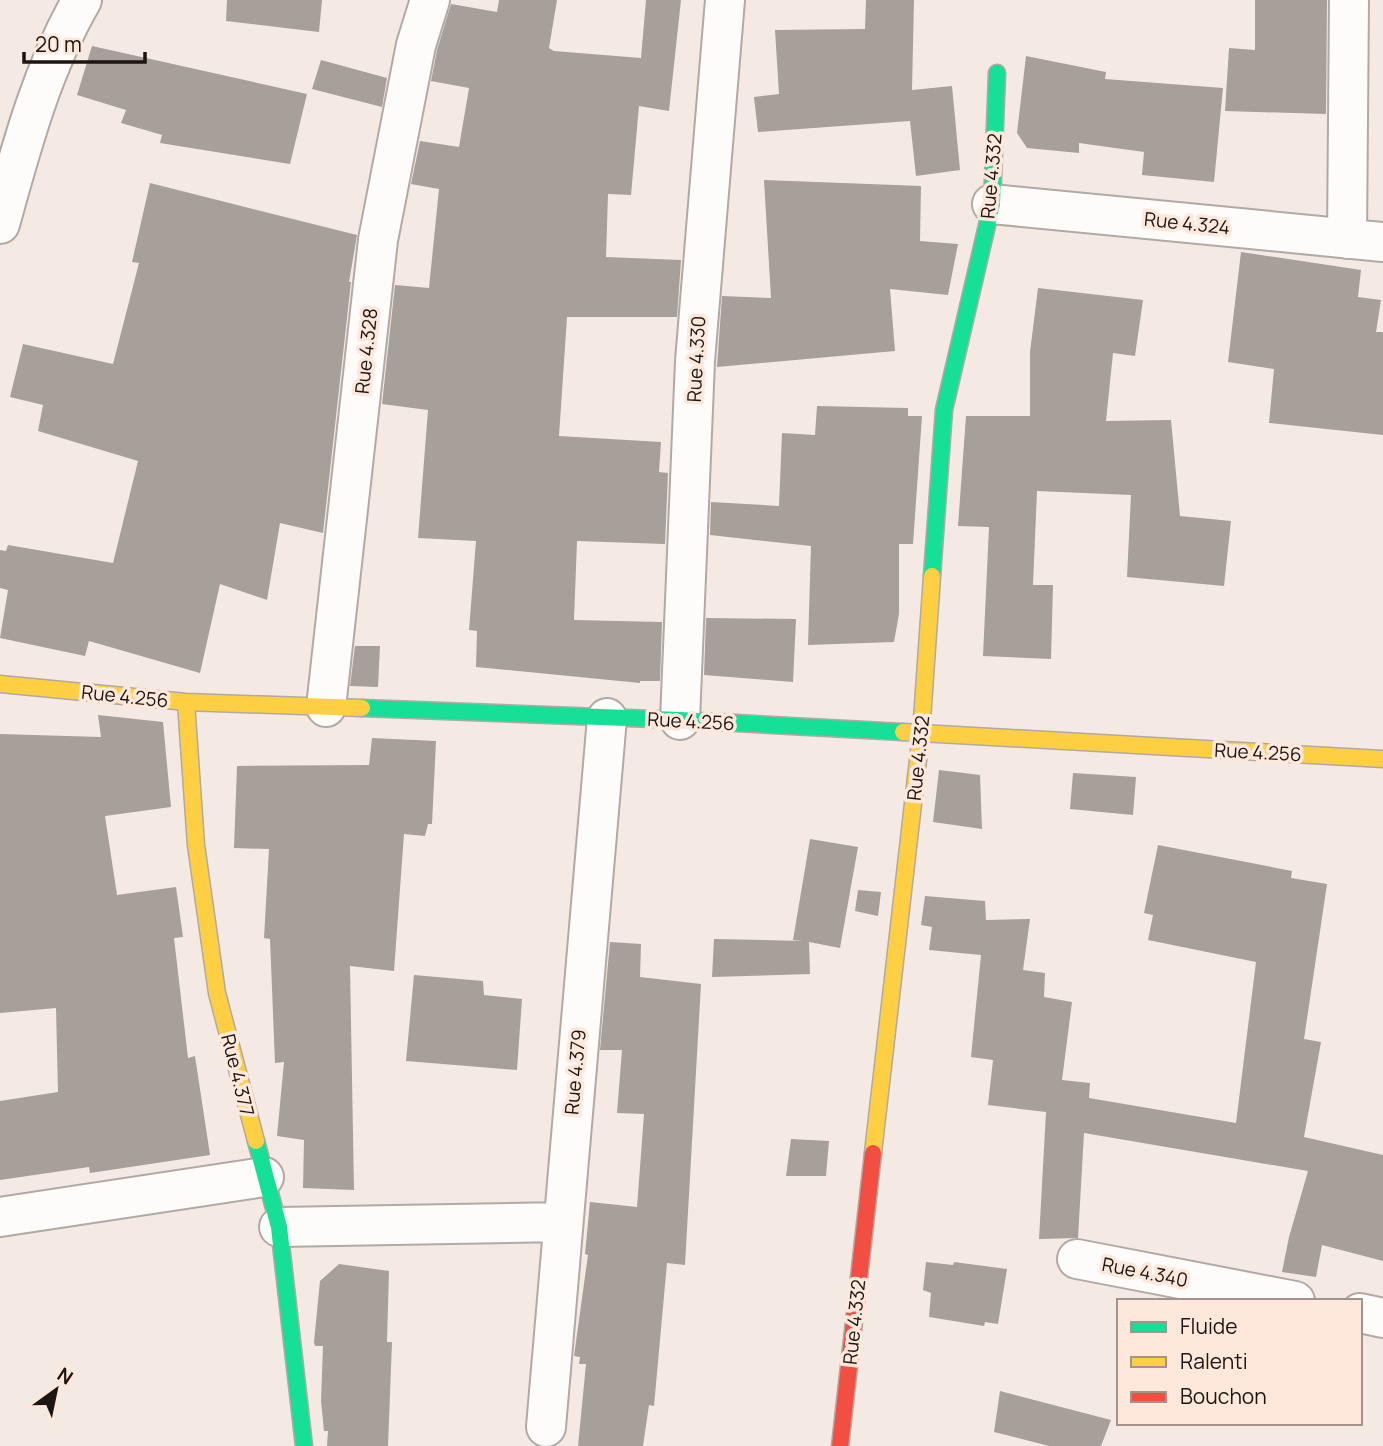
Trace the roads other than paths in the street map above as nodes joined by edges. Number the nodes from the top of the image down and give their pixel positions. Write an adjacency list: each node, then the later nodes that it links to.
1 (82, 0): 7 (street)
2 (430, 0): 11 (street, Rue 4.328)
3 (725, 0): 13 (street, Rue 4.330)
4 (1349, 0): 8 (street)
5 (998, 73): 6 (street, Rue 4.332)
6 (992, 204): 8 (street, Rue 4.324); 14 (street, Rue 4.332)
7 (0, 225)
8 (1365, 241)
9 (0, 684): 10 (street, Rue 4.256)
10 (186, 702): 11 (street, Rue 4.256); 16 (street, Rue 4.377)
11 (326, 707): 12 (street, Rue 4.256)
12 (607, 718): 13 (street, Rue 4.256); 18 (street, Rue 4.379)
13 (681, 720): 14 (street, Rue 4.256)
14 (921, 734): 15 (street, Rue 4.256); 26 (street, Rue 4.332)
15 (1383, 759)
16 (264, 1177): 17 (street); 19 (street, Rue 4.377)
17 (0, 1217)
18 (562, 1222): 19 (street); 24 (street, Rue 4.379)
19 (279, 1227): 25 (street, Rue 4.377)
20 (1077, 1259): 21 (street, Rue 4.340)
21 (1285, 1299)
22 (1362, 1313): 23 (street)
23 (1383, 1318)
24 (546, 1427)
25 (304, 1446)
26 (840, 1446)

